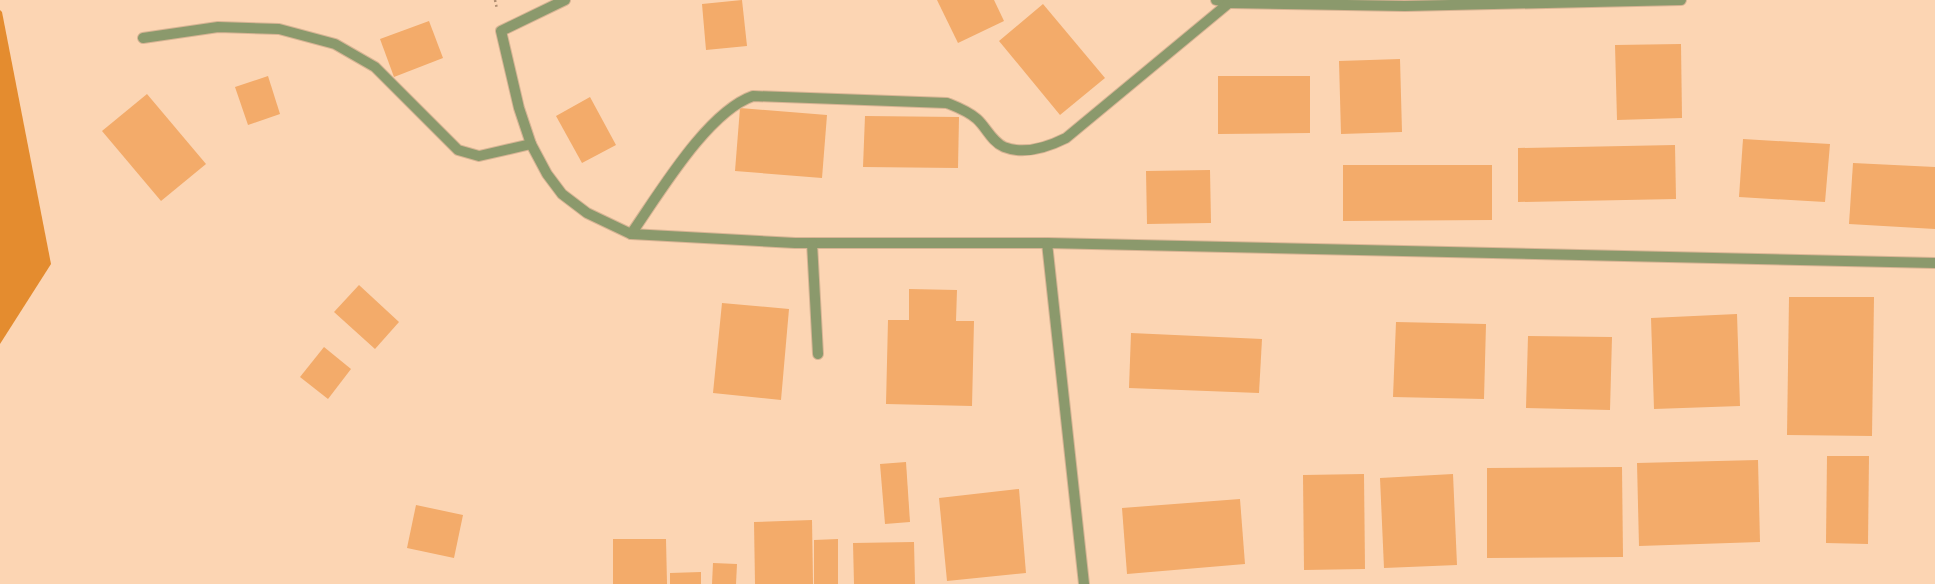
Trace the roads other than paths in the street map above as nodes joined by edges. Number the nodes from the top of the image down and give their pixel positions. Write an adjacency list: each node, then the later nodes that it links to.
1 (565, 0): 6 (street)
2 (1216, 0): 4 (street)
3 (1682, 0): 4 (street)
4 (1229, 3): 7 (street)
5 (144, 38): 6 (street)
6 (531, 144): 7 (street)
7 (632, 234): 8 (street)
8 (812, 243): 9 (street); 11 (street)
9 (1047, 243): 10 (street); 12 (street)
10 (1935, 263)
11 (818, 354)
12 (1084, 584)

